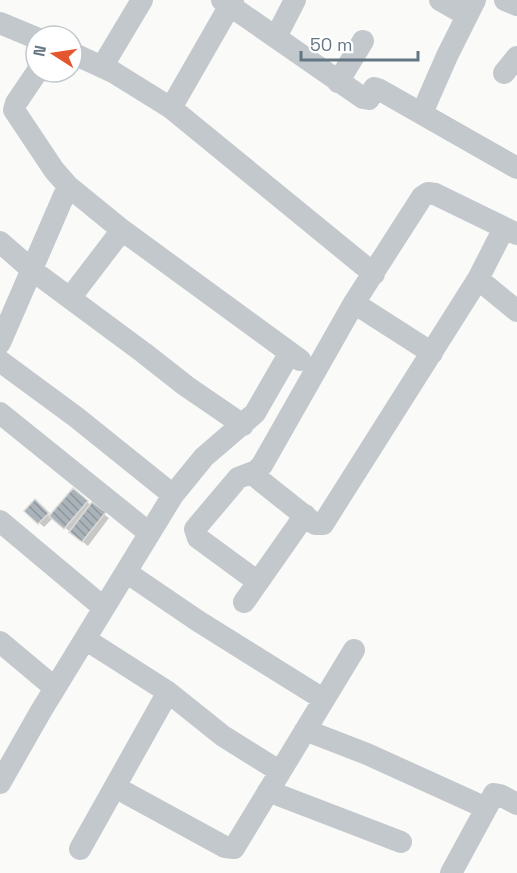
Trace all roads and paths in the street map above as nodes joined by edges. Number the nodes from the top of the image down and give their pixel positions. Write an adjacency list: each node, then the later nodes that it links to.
1 (142, 0): 13 (street)
2 (295, 0): 10 (street)
3 (440, 0): 7 (street)
4 (505, 0): 6 (street)
5 (229, 2): 10 (street); 16 (street)
6 (517, 5)
7 (471, 8): 17 (street)
8 (4, 32): 9 (street)
9 (24, 36)
10 (276, 37): 14 (street)
11 (363, 41): 14 (street)
12 (84, 58): 13 (street)
13 (102, 67): 16 (street)
14 (338, 82): 17 (street)
15 (29, 84): 19 (street)
16 (171, 108): 24 (street)
17 (422, 113): 18 (street)
18 (517, 168)
19 (68, 186): 20 (street); 23 (street)
20 (122, 230): 26 (street); 31 (street)
21 (510, 231): 24 (street); 25 (street)
22 (0, 242): 23 (street)
23 (32, 270): 26 (street); 29 (street)
24 (374, 274): 27 (street)
25 (478, 279): 28 (street); 30 (street)
26 (70, 298): 35 (street)
27 (354, 303): 30 (street); 33 (street)
28 (517, 311)
29 (0, 343)
30 (432, 353): 38 (street)
31 (289, 354): 33 (street); 35 (street)
32 (0, 361): 37 (street)
33 (317, 370): 36 (street)
34 (0, 413): 40 (street)
35 (243, 424): 37 (street)
36 (251, 473): 38 (street); 42 (street)
37 (173, 495): 40 (street)
38 (305, 515): 42 (street)
39 (0, 522): 44 (street)
40 (149, 533): 41 (street)
41 (126, 572): 44 (street); 50 (street)
42 (258, 582): 43 (street)
43 (244, 602)
44 (104, 608): 45 (street)
45 (85, 639): 48 (street); 49 (street)
46 (0, 642): 48 (street)
47 (354, 650): 50 (street)
48 (55, 688): 52 (street)
49 (168, 692): 53 (street); 54 (street)
50 (323, 699): 51 (street)
51 (305, 730): 53 (street); 57 (street)
52 (4, 767)
53 (279, 771): 55 (street)
54 (115, 787): 55 (street); 59 (street)
55 (268, 791): 58 (street)
56 (517, 804): 57 (street)
57 (486, 808): 60 (street)
58 (401, 842)
59 (80, 849)
60 (451, 873)

